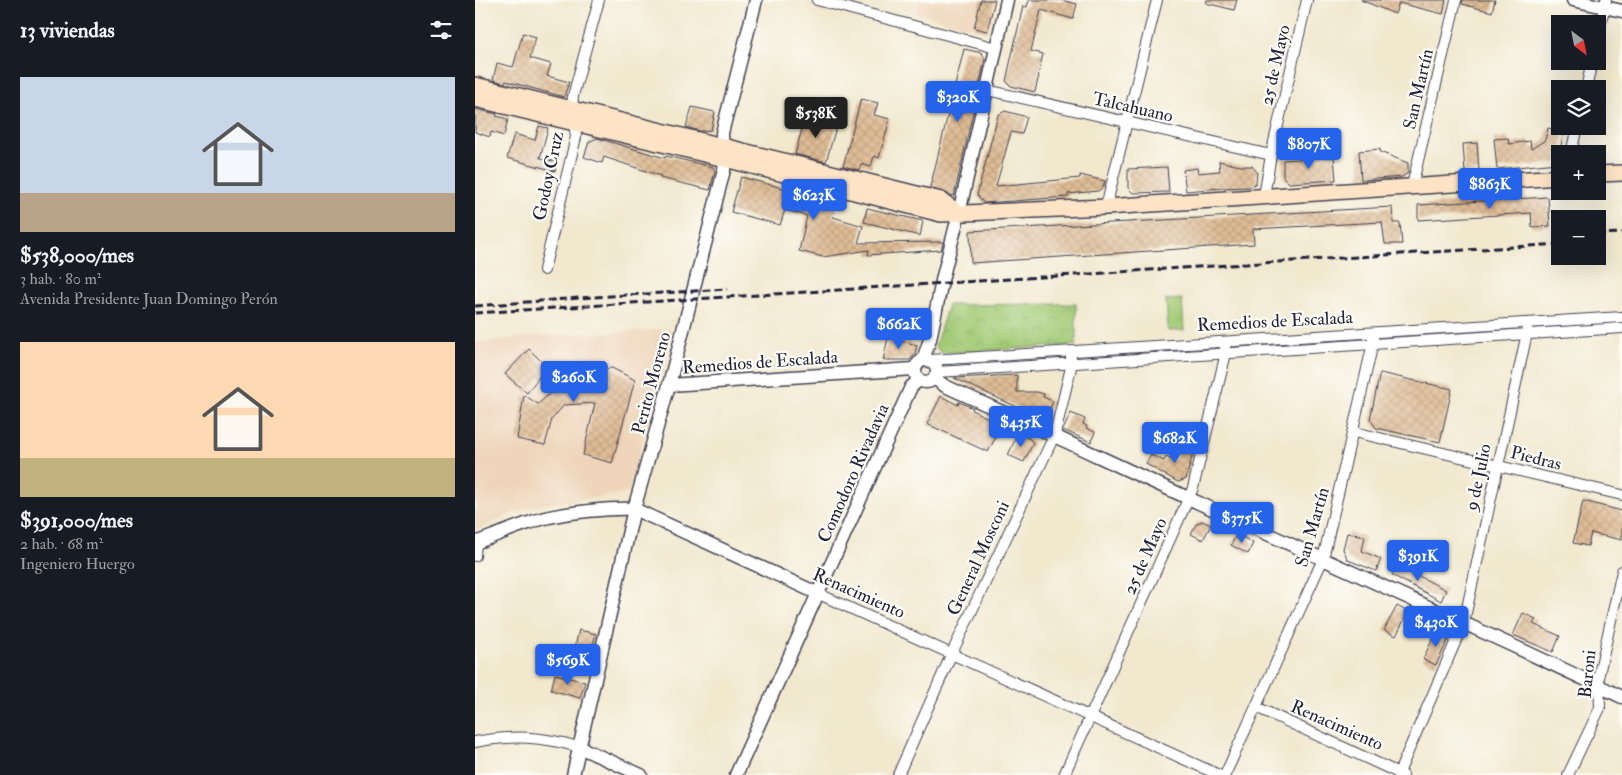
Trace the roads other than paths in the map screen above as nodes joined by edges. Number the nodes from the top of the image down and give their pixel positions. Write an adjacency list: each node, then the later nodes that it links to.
1 (599, 0): 15 (street, Godoy Cruz)
2 (756, 0): 17 (street, Perito Moreno)
3 (817, 0): 11 (street)
4 (1007, 0): 11 (street)
5 (1157, 0): 16 (street)
6 (1307, 0): 18 (street, 25 de Mayo)
7 (1456, 0): 22 (street, San Martín)
8 (1573, 0): 9 (street)
9 (1606, 4): 10 (street)
10 (1622, 11)
11 (997, 48): 13 (street)
12 (475, 85): 15 (main road)
13 (987, 90): 16 (street, Talcahuano); 25 (street)
14 (475, 99): 15 (main road)
15 (574, 116): 17 (main road); 26 (street, Godoy Cruz)
16 (1127, 122): 18 (street, Talcahuano); 24 (street)
17 (723, 152): 25 (main road); 38 (street, Perito Moreno)
18 (1271, 155): 23 (street, 25 de Mayo)
19 (1622, 173): 20 (main road)
20 (1606, 174)
21 (1551, 178): 22 (main road)
22 (1412, 186): 23 (main road)
23 (1264, 196): 24 (main road)
24 (1106, 207): 25 (main road)
25 (959, 213): 34 (street)
26 (544, 270)
27 (1622, 317): 28 (street, Remedios de Escalada)
28 (1527, 328): 29 (street, Remedios de Escalada); 30 (street, Remedios de Escalada); 41 (street, 9 de Julio)
29 (1622, 328)
30 (1373, 338): 31 (street, Remedios de Escalada); 33 (street, Remedios de Escalada); 39 (street, San Martín)
31 (1224, 341): 32 (street, Remedios de Escalada); 33 (street, 25 de Mayo)
32 (1070, 351): 34 (street, Remedios de Escalada); 35 (street, General Mosconi)
33 (1226, 353): 35 (street, Remedios de Escalada); 43 (street, 25 de Mayo)
34 (927, 360): 36 (street); 37 (street)
35 (1072, 362): 37 (street, Remedios de Escalada); 40 (street, General Mosconi)
36 (917, 374): 37 (street); 38 (street, Remedios de Escalada); 49 (street, Comodoro Rivadavia)
37 (936, 375): 40 (street)
38 (669, 385): 44 (street, Perito Moreno)
39 (1354, 432): 41 (street, Piedras); 47 (street, San Martín)
40 (1055, 434): 43 (street); 51 (street, General Mosconi)
41 (1497, 465): 42 (street, Piedras); 50 (street, 9 de Julio)
42 (1622, 495)
43 (1189, 498): 47 (street); 55 (street, 25 de Mayo)
44 (634, 510): 45 (street, Renacimiento); 49 (street, Renacimiento); 57 (street, Perito Moreno)
45 (475, 543): 46 (street)
46 (475, 556)
47 (1323, 559): 50 (street); 54 (street, San Martín)
48 (1622, 572): 52 (street, Baroni)
49 (819, 594): 51 (street, Renacimiento); 61 (street, Comodoro Rivadavia)
50 (1464, 622): 52 (street); 58 (street, 9 de Julio)
51 (952, 653): 55 (street, Renacimiento); 62 (street, General Mosconi)
52 (1600, 686): 53 (street); 66 (street, Baroni)
53 (1622, 696)
54 (1256, 707): 58 (street, Renacimiento); 65 (street, San Martín)
55 (1091, 717): 63 (street, 25 de Mayo); 64 (street, Renacimiento)
56 (475, 742): 57 (street)
57 (579, 747): 59 (street, Perito Moreno); 60 (street)
58 (1400, 774)
59 (573, 775)
60 (641, 775)
61 (736, 775)
62 (898, 775)
63 (1063, 775)
64 (1219, 775)
65 (1225, 775)
66 (1569, 775)

